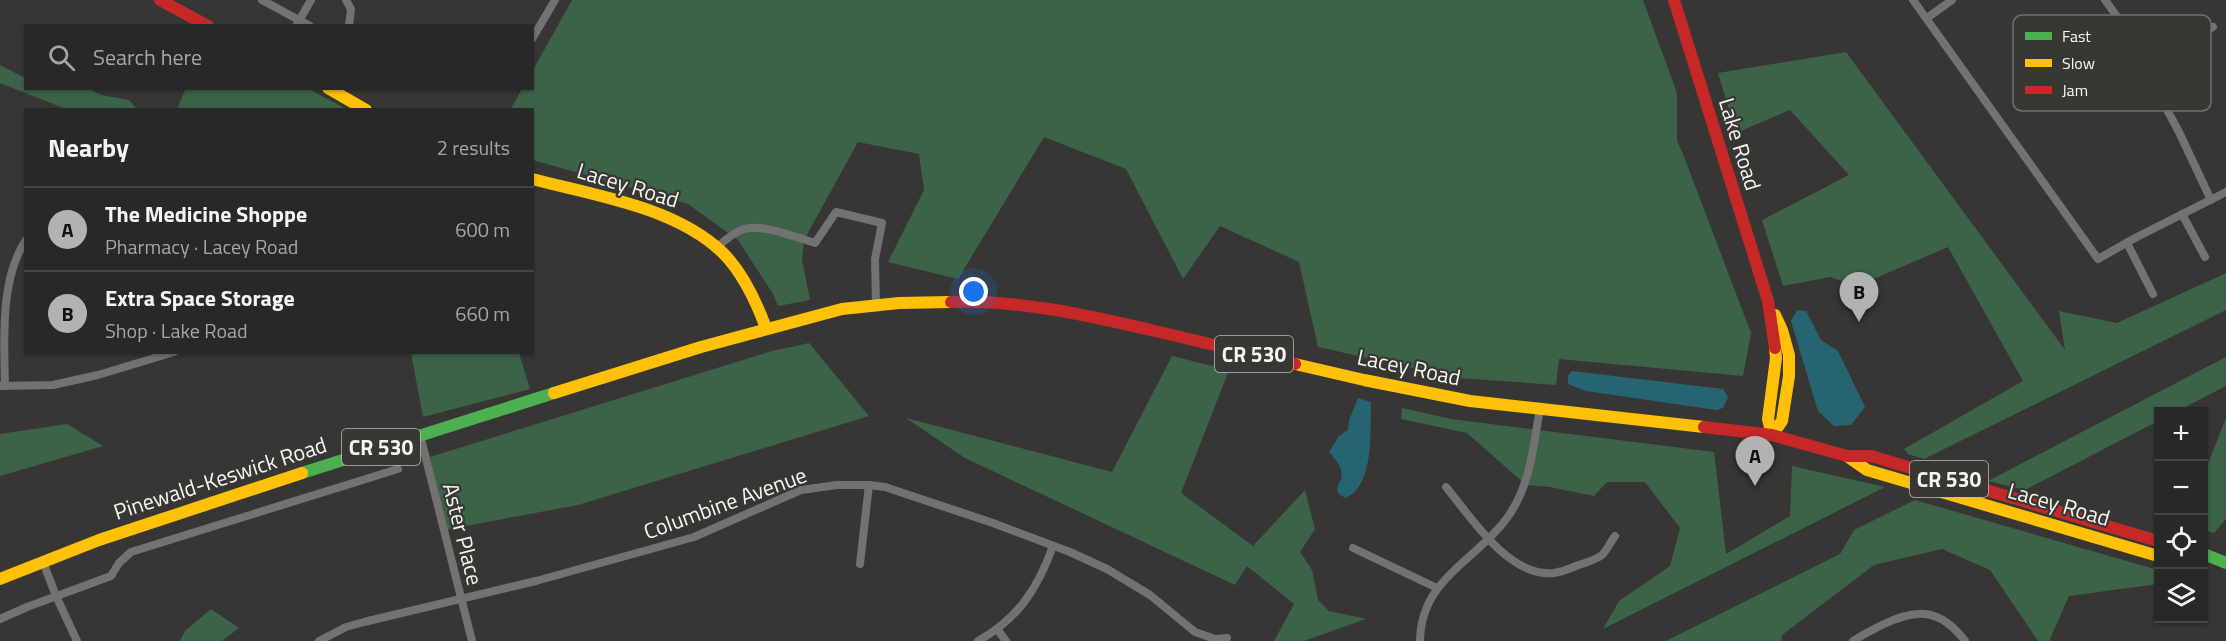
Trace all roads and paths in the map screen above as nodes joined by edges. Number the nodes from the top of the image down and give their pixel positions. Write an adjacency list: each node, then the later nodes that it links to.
1 (160, 0): 13 (main road)
2 (262, 0): 12 (street)
3 (310, 0): 12 (street)
4 (346, 0): 14 (street)
5 (555, 0): 15 (street)
6 (1674, 0): 34 (main road, Lake Road)
7 (1913, 0): 11 (street)
8 (1952, 0): 11 (street)
9 (2105, 0): 10 (street)
10 (2116, 15)
11 (1927, 18): 24 (street)
12 (298, 23)
13 (204, 24)
14 (349, 24)
15 (534, 36)
16 (331, 90): 17 (main road)
17 (363, 108)
18 (2168, 111): 21 (street)
19 (534, 180): 25 (main road, Lacey Road)
20 (2226, 192): 21 (street)
21 (2211, 200): 22 (street)
22 (2182, 214): 24 (street); 26 (street)
23 (24, 242): 31 (street)
24 (2127, 243): 27 (street)
25 (717, 247): 28 (street); 29 (main road, Lacey Road)
26 (2205, 257)
27 (2153, 294)
28 (876, 306): 29 (main road, CR 530); 32 (main road, Lacey Road / CR 530)
29 (766, 328): 33 (main road, Pinewald-Keswick Road / CR 530)
30 (167, 354): 31 (street)
31 (3, 386)
32 (1540, 409): 34 (main road, Lacey Road / CR 530); 40 (street)
33 (420, 435): 46 (main road, Pinewald-Keswick Road / CR 530); 53 (street, Aster Place)
34 (1772, 435): 38 (main road, Lacey Road / CR 530)
35 (398, 469): 52 (street)
36 (869, 485): 42 (street, Columbine Avenue); 48 (street); 53 (street, Columbine Avenue)
37 (1446, 487): 40 (street)
38 (2098, 531): 41 (main road, Lacey Road / CR 530); 44 (main road, Lacey Road / CR 530)
39 (1615, 536): 40 (street)
40 (1488, 538): 51 (street)
41 (2154, 540)
42 (1053, 546): 55 (street); 56 (street, Columbine Avenue)
43 (1353, 548): 51 (street)
44 (2154, 554)
45 (2208, 556): 47 (main road)
46 (43, 562): 50 (main road, Pinewald-Keswick Road / CR 530); 52 (street)
47 (2223, 562): 49 (main road)
48 (860, 564)
49 (2208, 564)
50 (0, 579)
51 (1437, 588): 62 (street)
52 (56, 596): 54 (street); 57 (street)
53 (461, 599): 58 (street, Columbine Avenue); 59 (street, Aster Place)
54 (0, 619)
55 (997, 628): 60 (street); 61 (street)
56 (1227, 638)
57 (77, 641)
58 (319, 641)
59 (472, 641)
60 (978, 641)
61 (1006, 641)
62 (1420, 641)
63 (1852, 641): 64 (street)
64 (1965, 641)

